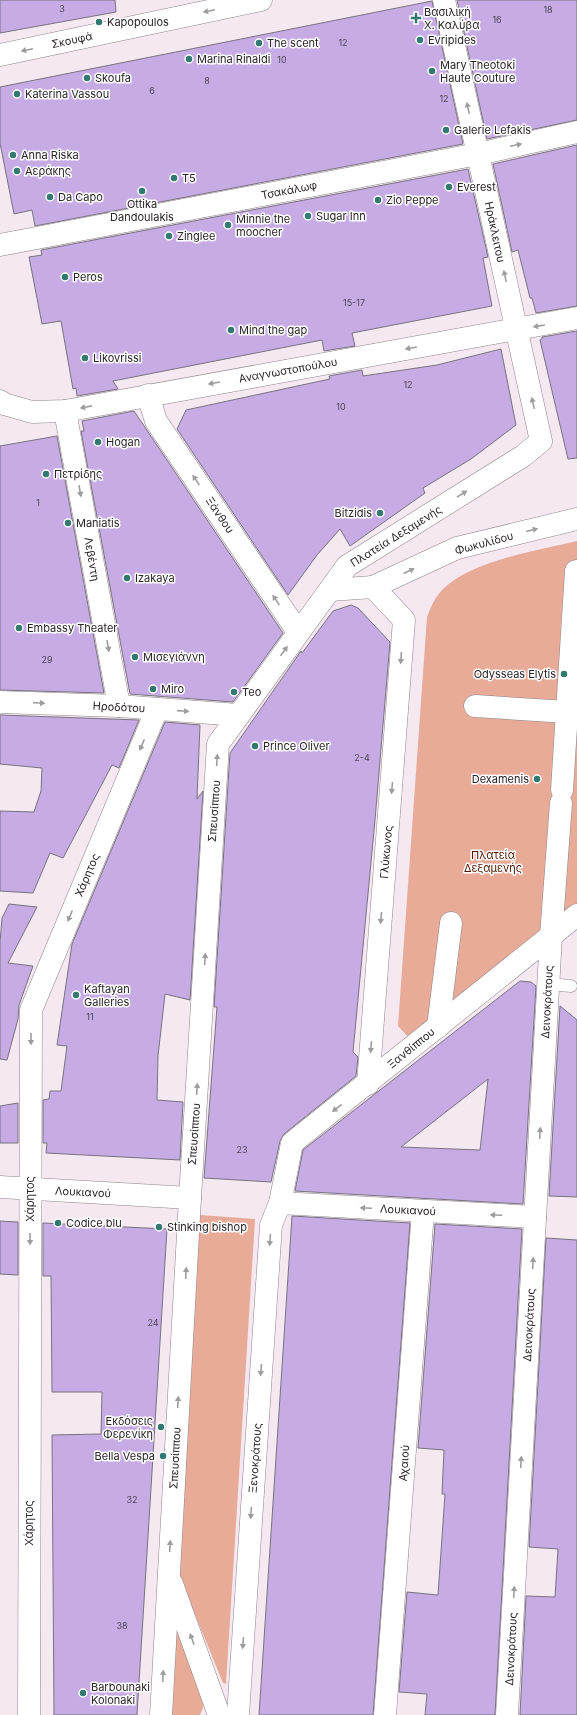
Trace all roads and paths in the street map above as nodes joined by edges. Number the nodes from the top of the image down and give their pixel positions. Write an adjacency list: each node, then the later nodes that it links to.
1 (261, 0): 3 (street, Σκουφά, one-way to 3)
2 (444, 0): 5 (street, Ηράκλειτου, one-way to 2)
3 (0, 55)
4 (577, 132): 5 (street, Τσακάλωφ, one-way to 4)
5 (478, 154): 6 (street, Τσακάλωφ); 8 (street, Ηράκλειτου, one-way to 5)
6 (0, 245)
7 (577, 318): 8 (street, Αναγνωστοπούλου, one-way to 8)
8 (516, 328): 9 (street, Αναγνωστοπούλου, one-way to 9); 12 (street, Ηράκλειτου, one-way to 8)
9 (148, 395): 11 (street, Αναγνωστοπούλου, one-way to 11); 18 (street, Ξάνθου, one-way to 9)
10 (0, 401): 11 (street, Αναγνωστοπούλου)
11 (65, 411): 21 (street, Λεβέντη, one-way to 21)
12 (541, 441): 16 (street, Πλατεία Δεξαμενής, one-way to 12)
13 (577, 519): 15 (street, Φωκυλίδου, one-way to 13)
14 (576, 571): 17 (street, Δεινοκράτους)
15 (373, 587): 16 (street); 32 (street, Γλύκωνος, one-way to 32)
16 (330, 590): 18 (street, Σπευσίππου)
17 (575, 604): 19 (street, Δεινοκράτους)
18 (298, 632): 25 (street, Σπευσίππου, one-way to 18)
19 (573, 672): 24 (street, Δεινοκράτους)
20 (0, 702): 21 (street, Ηροδότου, one-way to 21)
21 (119, 706): 23 (street, Ηροδότου)
22 (475, 706): 24 (street)
23 (157, 709): 25 (street, Ηροδότου, one-way to 25); 34 (street, Χάρητος, one-way to 34)
24 (567, 712): 28 (street, Δεινοκράτους)
25 (238, 715): 35 (street, Σπευσίππου, one-way to 25)
26 (577, 915): 28 (street, Ξανθίππου)
27 (451, 923): 31 (street)
28 (551, 936): 29 (street, Δεινοκράτους); 31 (street, Ξανθίππου)
29 (548, 984): 30 (lane); 38 (street, Δεινοκράτους, one-way to 29)
30 (571, 986)
31 (438, 1027): 32 (street, Ξανθίππου)
32 (368, 1084): 36 (street, Ξανθίππου, one-way to 36)
33 (0, 1187): 34 (street, Λουκιανού)
34 (30, 1189): 35 (street, Λουκιανού); 40 (street, Χάρητος, one-way to 40)
35 (190, 1198): 39 (street, Σπευσίππου, one-way to 35)
36 (280, 1203): 37 (street, Λουκιανού, one-way to 36); 43 (street, Ξενοκράτους, one-way to 43)
37 (423, 1211): 38 (street, Λουκιανού, one-way to 37); 44 (street, Αχαιού)
38 (535, 1217): 45 (street, Δεινοκράτους, one-way to 38)
39 (169, 1575): 41 (street, Σπευσίππου, one-way to 39); 42 (street, one-way to 39)
40 (29, 1715)
41 (161, 1715)
42 (219, 1715)
43 (238, 1715)
44 (386, 1715)
45 (507, 1715)

